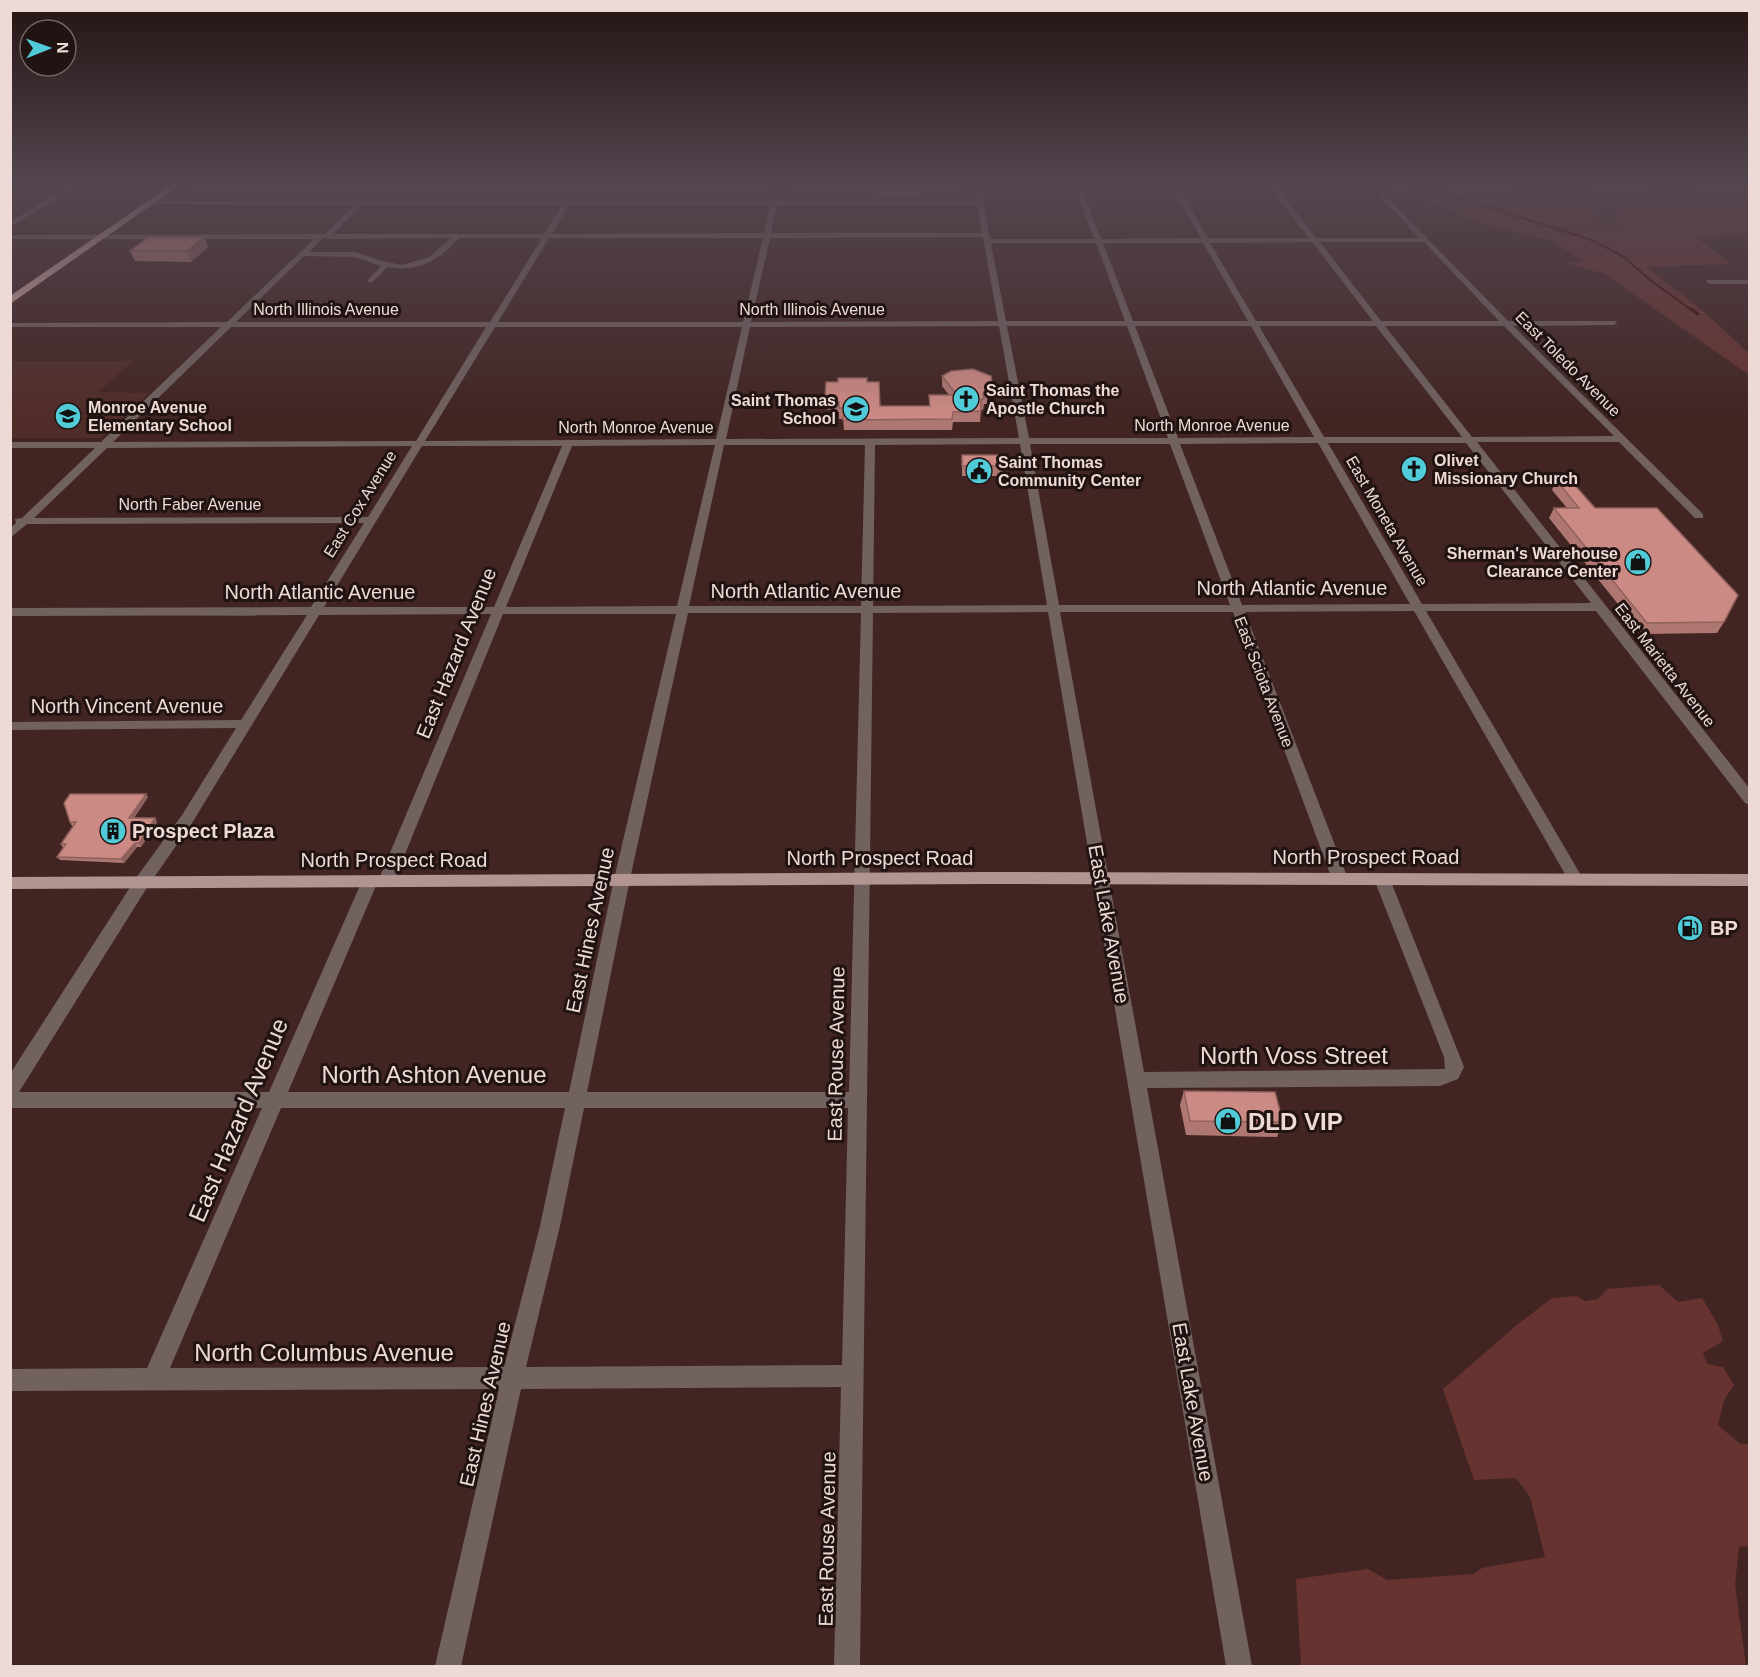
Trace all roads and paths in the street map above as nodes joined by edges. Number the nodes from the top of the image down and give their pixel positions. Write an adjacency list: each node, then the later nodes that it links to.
1 (70, 259): 16 (highway)
2 (296, 259): 22 (street)
3 (371, 259): 12 (street)
4 (435, 259): 12 (street)
5 (532, 259): 23 (street, East Cox Avenue)
6 (760, 259): 24 (street, East Hines Avenue)
7 (990, 259): 25 (street, East Lake Avenue)
8 (1104, 259): 17 (street, East Sciota Avenue)
9 (1216, 259): 18 (street, East Moneta Avenue)
10 (1330, 259): 19 (street, East Marietta Avenue)
11 (1444, 259): 20 (street, East Toledo Avenue)
12 (386, 265): 13 (street)
13 (371, 281)
14 (1709, 282): 15 (street)
15 (1749, 282)
16 (10, 301)
17 (1128, 323): 18 (street, North Illinois Avenue); 25 (street, North Illinois Avenue); 30 (street, East Sciota Avenue)
18 (1254, 323): 19 (street, North Illinois Avenue); 31 (street, East Moneta Avenue)
19 (1379, 323): 20 (street, North Illinois Avenue); 27 (street, East Marietta Avenue)
20 (1506, 323): 21 (street, North Illinois Avenue); 28 (street, East Toledo Avenue)
21 (1613, 323)
22 (228, 324): 23 (street, North Illinois Avenue); 26 (street, North Illinois Avenue); 37 (street)
23 (491, 324): 24 (street, North Illinois Avenue); 34 (street, East Cox Avenue)
24 (745, 324): 25 (street, North Illinois Avenue); 33 (street, East Hines Avenue)
25 (1002, 324): 29 (street, East Lake Avenue)
26 (10, 325)
27 (1471, 439): 28 (street, North Monroe Avenue); 31 (street, North Monroe Avenue); 44 (street, East Marietta Avenue)
28 (1622, 439): 38 (street, East Toledo Avenue)
29 (1024, 440): 30 (street, North Monroe Avenue); 32 (street, North Monroe Avenue); 46 (street, East Lake Avenue)
30 (1173, 440): 31 (street, North Monroe Avenue); 45 (street, East Sciota Avenue)
31 (1321, 440): 43 (street, East Moneta Avenue)
32 (870, 441): 33 (street, North Monroe Avenue); 47 (street, East Rouse Avenue)
33 (718, 442): 35 (street, North Monroe Avenue); 49 (street, East Hines Avenue)
34 (417, 443): 35 (street, North Monroe Avenue); 37 (street, North Monroe Avenue); 39 (street, East Cox Avenue)
35 (567, 443): 48 (street, East Hazard Avenue)
36 (10, 445): 37 (street, North Monroe Avenue)
37 (104, 445): 41 (street)
38 (1699, 516)
39 (369, 520): 41 (street, North Faber Avenue); 51 (street, East Cox Avenue)
40 (10, 521): 41 (street, North Faber Avenue)
41 (25, 521): 42 (street)
42 (10, 535)
43 (1417, 607): 44 (street, North Atlantic Avenue); 45 (street, North Atlantic Avenue); 55 (street, East Moneta Avenue)
44 (1602, 607): 54 (street, East Marietta Avenue)
45 (1236, 608): 46 (street, North Atlantic Avenue); 59 (street, East Sciota Avenue)
46 (1053, 609): 47 (street, North Atlantic Avenue); 58 (street, East Lake Avenue)
47 (866, 610): 49 (street, North Atlantic Avenue); 57 (street, East Rouse Avenue)
48 (498, 611): 49 (street, North Atlantic Avenue); 51 (street, North Atlantic Avenue); 62 (street, East Hazard Avenue)
49 (681, 611): 56 (street, East Hines Avenue)
50 (10, 612): 51 (street, North Atlantic Avenue)
51 (312, 612): 52 (street, East Cox Avenue)
52 (244, 724): 53 (street, North Vincent Avenue); 63 (street, East Cox Avenue)
53 (10, 726)
54 (1749, 800)
55 (1574, 877): 60 (main road, North Prospect Road); 61 (main road, North Prospect Road)
56 (622, 879): 57 (main road, North Prospect Road); 62 (main road, North Prospect Road); 67 (street, East Hines Avenue)
57 (861, 879): 58 (main road, North Prospect Road); 69 (street, East Rouse Avenue)
58 (1101, 879): 59 (main road, North Prospect Road); 65 (street, East Lake Avenue)
59 (1340, 879): 60 (main road, North Prospect Road)
60 (1382, 879): 65 (street, North Voss Street)
61 (1749, 879)
62 (378, 881): 63 (main road, North Prospect Road); 70 (street, East Hazard Avenue)
63 (142, 882): 64 (main road, North Prospect Road); 66 (street, East Cox Avenue)
64 (10, 883)
65 (1136, 1080): 77 (street, East Lake Avenue)
66 (10, 1089)
67 (576, 1099): 69 (street, North Ashton Avenue); 70 (street, North Ashton Avenue); 72 (street, East Hines Avenue)
68 (10, 1100): 70 (street, North Ashton Avenue)
69 (858, 1100): 71 (street, East Rouse Avenue)
70 (274, 1101): 73 (street, East Hazard Avenue)
71 (854, 1376): 72 (street, North Columbus Avenue); 76 (street, East Rouse Avenue)
72 (512, 1378): 73 (street, North Columbus Avenue); 75 (street, East Hines Avenue)
73 (154, 1379): 74 (street, North Columbus Avenue)
74 (10, 1380)
75 (448, 1666)
76 (847, 1666)
77 (1239, 1666)

